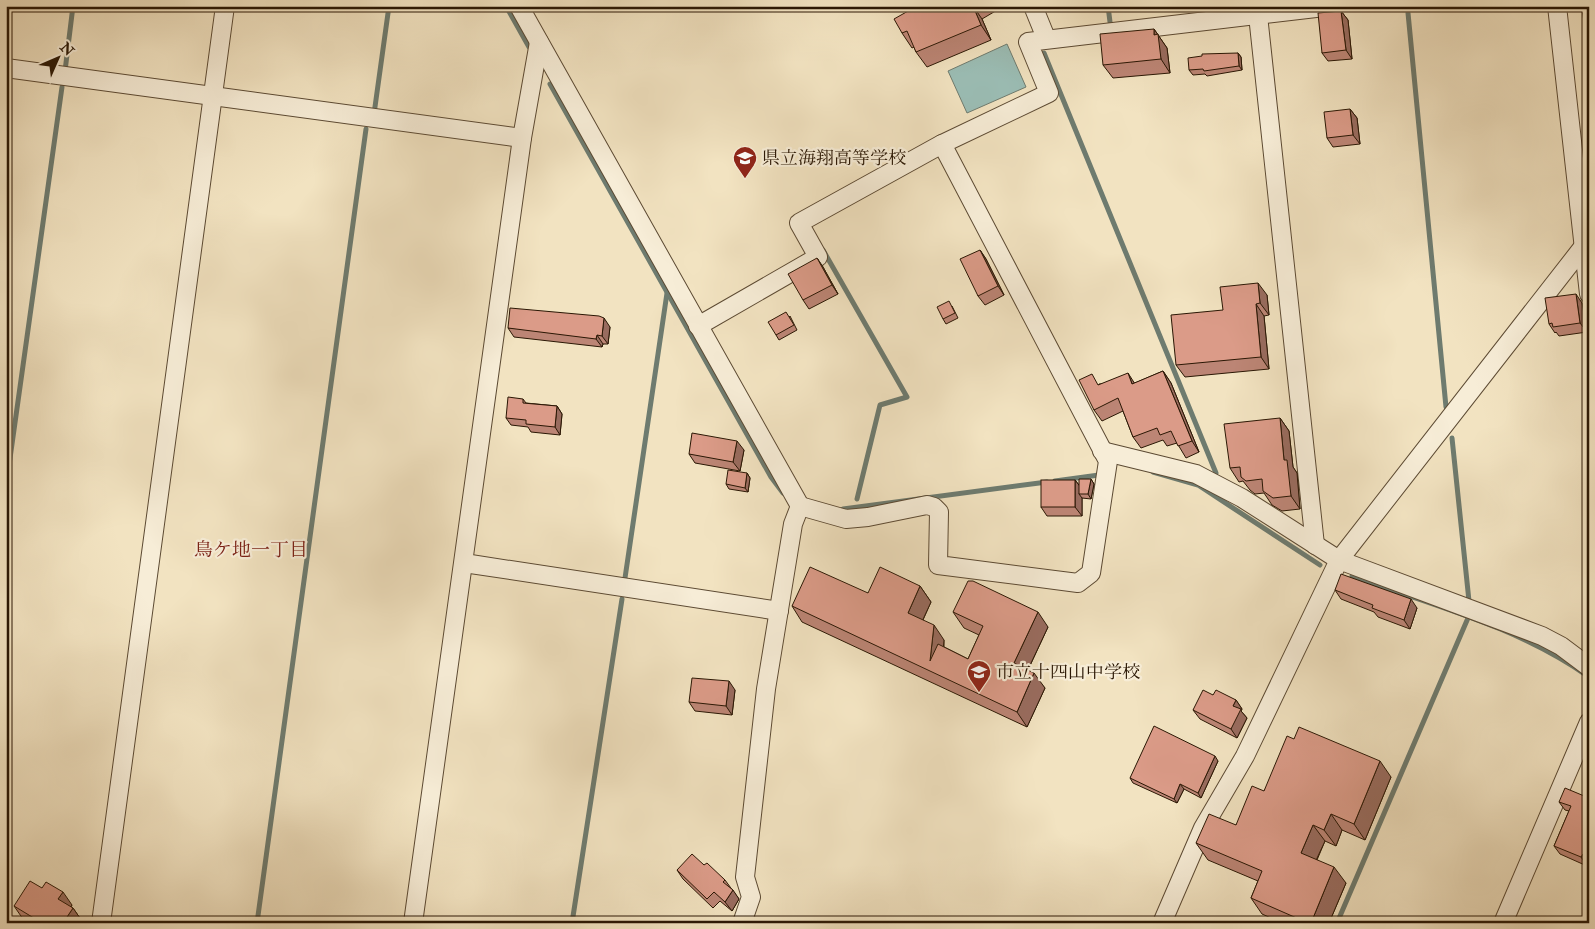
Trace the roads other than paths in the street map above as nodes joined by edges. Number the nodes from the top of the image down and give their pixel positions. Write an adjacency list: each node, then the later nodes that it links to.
1 (225, 6): 10 (street)
2 (519, 6): 8 (street)
3 (1033, 6): 7 (street)
4 (1333, 6): 6 (street)
5 (1557, 6): 13 (street)
6 (1257, 10): 7 (street); 18 (street)
7 (1046, 38): 12 (street)
8 (540, 42): 11 (street); 15 (street)
9 (6, 68): 10 (street)
10 (212, 97): 11 (street); 24 (street)
11 (522, 138): 20 (street)
12 (942, 144): 15 (street); 16 (street)
13 (1583, 246): 14 (street); 19 (street)
14 (1589, 294)
15 (698, 326): 17 (street)
16 (1102, 451): 17 (street); 18 (street)
17 (800, 506): 21 (street)
18 (1316, 544): 19 (street)
19 (1339, 560): 22 (street); 27 (street)
20 (464, 564): 21 (street); 25 (street)
21 (778, 611): 26 (street)
22 (1589, 666)
23 (1589, 722): 28 (street)
24 (101, 923)
25 (413, 923)
26 (742, 923)
27 (1162, 923)
28 (1502, 923)

